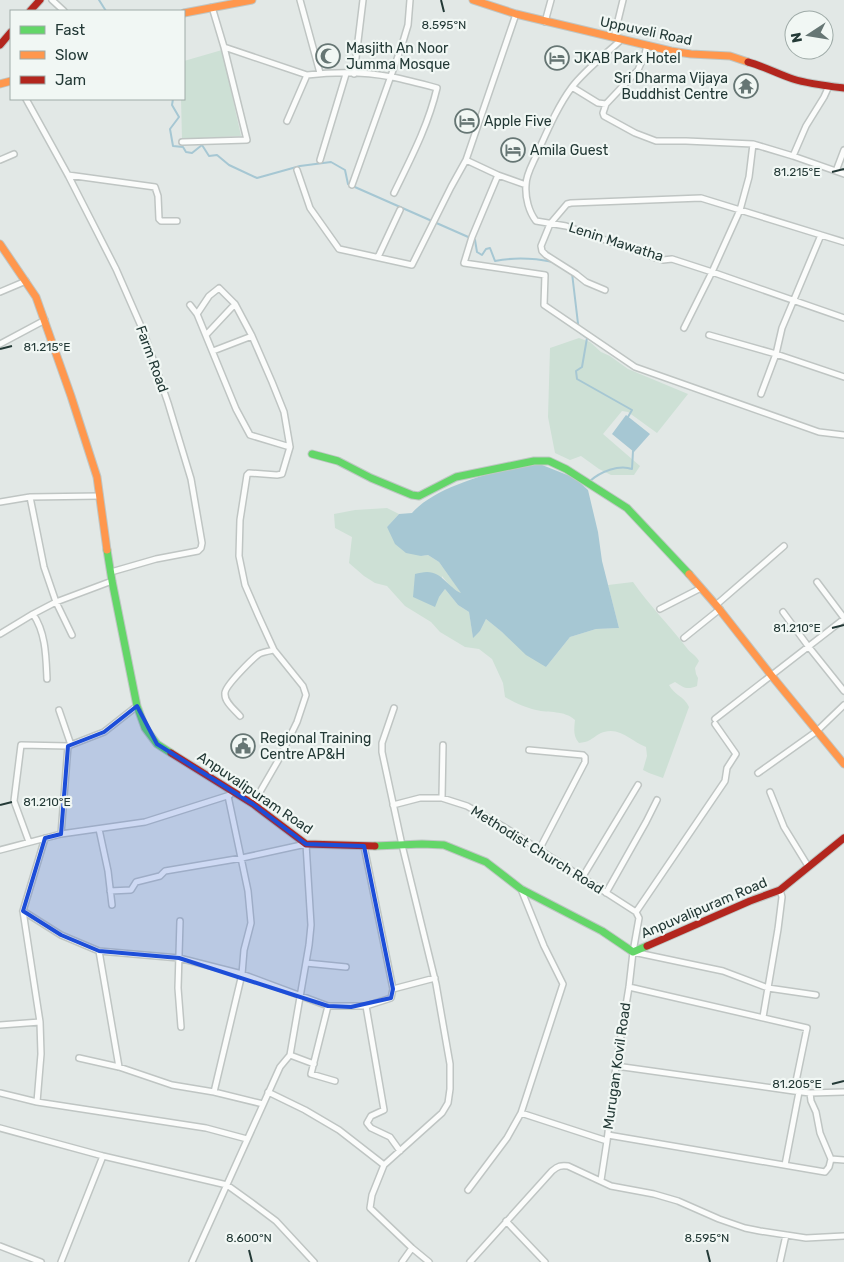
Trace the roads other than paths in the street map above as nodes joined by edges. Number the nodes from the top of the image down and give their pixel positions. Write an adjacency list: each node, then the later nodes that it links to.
1 (40, 0): 12 (street)
2 (52, 0): 13 (street)
3 (252, 0): 10 (street)
4 (300, 0): 23 (street)
5 (363, 0): 25 (street)
6 (410, 0): 27 (street)
7 (473, 0): 15 (street, Uppuveli Road)
8 (551, 0): 16 (street)
9 (623, 0): 18 (street)
10 (229, 2): 11 (street)
11 (212, 7): 14 (street); 22 (street)
12 (31, 10)
13 (63, 10)
14 (185, 13)
15 (516, 14): 16 (street, Uppuveli Road); 41 (street)
16 (545, 22): 18 (street, Uppuveli Road)
17 (10, 33): 20 (street)
18 (614, 37): 19 (street, Uppuveli Road)
19 (622, 39): 21 (street, Uppuveli Road); 29 (street, Lenin Mawatha)
20 (0, 45)
21 (647, 45): 28 (street, Uppuveli Road); 32 (street)
22 (224, 47): 26 (street); 34 (street)
23 (320, 73): 24 (street); 26 (street)
24 (346, 74): 25 (street); 40 (street)
25 (354, 74): 27 (street)
26 (307, 75): 33 (street)
27 (391, 77): 47 (street); 49 (street)
28 (829, 86): 30 (street, Uppuveli Road); 38 (street)
29 (572, 87): 32 (street); 48 (street, Lenin Mawatha)
30 (844, 88)
31 (27, 100): 45 (street, Farm Road)
32 (606, 104): 35 (street)
33 (287, 120)
34 (182, 142)
35 (753, 144): 38 (street); 51 (street)
36 (844, 150): 43 (street)
37 (14, 154): 39 (street)
38 (793, 156): 43 (street)
39 (0, 160)
40 (320, 160)
41 (466, 160): 46 (street); 57 (street)
42 (297, 170): 57 (street)
43 (836, 171): 44 (street)
44 (844, 174)
45 (68, 175): 52 (street); 84 (street, Farm Road)
46 (498, 175): 48 (street); 77 (street)
47 (352, 185)
48 (526, 185): 53 (street, Lenin Mawatha)
49 (394, 193)
50 (400, 210): 57 (street)
51 (740, 210): 53 (street); 54 (street); 58 (street)
52 (177, 221)
53 (550, 224): 58 (street, Lenin Mawatha); 60 (street)
54 (821, 235): 55 (street); 62 (street)
55 (844, 242)
56 (0, 244): 59 (street, Anpuvalipuram Road)
57 (378, 257)
58 (712, 272): 62 (street, Lenin Mawatha); 68 (street)
59 (26, 281): 61 (street); 67 (street, Anpuvalipuram Road)
60 (605, 290)
61 (0, 292)
62 (794, 300): 66 (street, Lenin Mawatha); 74 (street)
63 (235, 304): 65 (street); 69 (street); 71 (street)
64 (190, 305): 65 (street)
65 (197, 314): 69 (street)
66 (844, 318)
67 (44, 320): 72 (street); 80 (street, Anpuvalipuram Road)
68 (684, 328)
69 (206, 335): 73 (street)
70 (709, 335): 74 (street)
71 (252, 336): 73 (street); 78 (street)
72 (0, 344)
73 (213, 351): 78 (street)
74 (776, 354): 75 (street); 76 (street)
75 (844, 377)
76 (761, 394)
77 (844, 435)
78 (290, 447): 98 (street)
79 (312, 454): 87 (street)
80 (100, 496): 81 (street); 84 (street, Anpuvalipuram Road)
81 (30, 497): 82 (street); 88 (street)
82 (0, 502)
83 (784, 546): 89 (street)
84 (111, 572): 85 (street, Anpuvalipuram Road)
85 (112, 581): 88 (street); 103 (street, Anpuvalipuram Road)
86 (817, 582): 93 (street)
87 (701, 588): 89 (street); 90 (street)
88 (56, 602): 92 (street); 95 (street)
89 (718, 607): 96 (street); 99 (street)
90 (660, 609)
91 (783, 612): 97 (street)
92 (33, 614): 94 (street); 100 (street)
93 (844, 618): 97 (street)
94 (0, 634)
95 (72, 635)
96 (684, 638)
97 (808, 646): 99 (street); 101 (street)
98 (274, 650): 106 (street); 118 (street)
99 (771, 675): 107 (street); 139 (street)
100 (47, 679)
101 (844, 691)
102 (844, 705): 107 (street)
103 (137, 706): 108 (street); 115 (street, Anpuvalipuram Road)
104 (394, 708): 119 (street)
105 (59, 710): 108 (street)
106 (240, 716)
107 (817, 732): 111 (street); 112 (street)
108 (69, 746): 121 (street); 124 (street)
109 (443, 746): 116 (street)
110 (529, 750): 129 (street)
111 (844, 764)
112 (758, 773)
113 (638, 785): 132 (street)
114 (770, 792): 131 (street)
115 (231, 794): 118 (street, Anpuvalipuram Road); 120 (street); 130 (street)
116 (442, 798): 119 (street, Methodist Church Road); 129 (street, Methodist Church Road)
117 (657, 800): 136 (street)
118 (252, 804): 125 (street, Anpuvalipuram Road)
119 (393, 806): 126 (street)
120 (98, 829): 121 (street); 135 (street)
121 (60, 834): 122 (street)
122 (45, 838): 124 (street); 138 (street)
123 (844, 838): 131 (street, Anpuvalipuram Road)
124 (29, 842): 128 (street)
125 (306, 844): 127 (street, Anpuvalipuram Road); 130 (street); 144 (street)
126 (402, 845): 127 (street, Anpuvalipuram Road); 133 (street, Anpuvalipuram Road); 147 (street)
127 (364, 846): 150 (street)
128 (0, 850)
129 (539, 850): 132 (street, Methodist Church Road)
130 (242, 858): 135 (street); 146 (street)
131 (808, 866): 134 (street, Anpuvalipuram Road)
132 (582, 878): 136 (street, Methodist Church Road)
133 (521, 889): 142 (street, Anpuvalipuram Road); 173 (street)
134 (780, 890): 142 (street, Anpuvalipuram Road); 149 (street)
135 (110, 891): 137 (street)
136 (606, 893): 139 (street, Methodist Church Road)
137 (112, 905)
138 (23, 911): 141 (street); 156 (street)
139 (636, 912): 142 (street)
140 (180, 921): 143 (street)
141 (100, 951): 143 (street); 163 (street)
142 (633, 952): 148 (street, Murugan Kovil Road); 149 (street)
143 (179, 958): 146 (street); 158 (street)
144 (306, 963): 145 (street); 151 (street)
145 (346, 967)
146 (242, 974): 151 (street); 165 (street)
147 (435, 978): 150 (street); 177 (street)
148 (629, 987): 155 (street); 162 (street, Murugan Kovil Road)
149 (768, 988): 152 (street); 155 (street)
150 (394, 989): 154 (street)
151 (301, 995): 153 (street); 159 (street)
152 (816, 995)
153 (328, 1006): 154 (street); 161 (street)
154 (366, 1006): 177 (street)
155 (762, 1017): 167 (street)
156 (40, 1022): 157 (street); 171 (street)
157 (0, 1025)
158 (181, 1027)
159 (290, 1055): 161 (street); 166 (street)
160 (79, 1058): 163 (street)
161 (314, 1064): 164 (street)
162 (616, 1066): 167 (street); 175 (street, Murugan Kovil Road)
163 (119, 1067): 165 (street)
164 (335, 1081)
165 (214, 1092): 172 (street)
166 (268, 1092): 172 (street); 181 (street)
167 (796, 1092): 169 (street); 182 (street)
168 (844, 1092): 169 (street)
169 (810, 1093): 179 (street)
170 (0, 1094): 171 (street)
171 (37, 1102): 176 (street)
172 (263, 1104): 176 (street)
173 (521, 1113): 175 (street); 185 (street)
174 (0, 1128): 178 (street)
175 (607, 1138): 182 (street); 183 (street, Murugan Kovil Road)
176 (247, 1139): 184 (street)
177 (400, 1150): 181 (street)
178 (103, 1156): 184 (street); 192 (street)
179 (831, 1159): 180 (street); 182 (street)
180 (844, 1160)
181 (384, 1165): 190 (street)
182 (785, 1165)
183 (601, 1180): 186 (street); 187 (street)
184 (227, 1185): 193 (street); 194 (street)
185 (468, 1190)
186 (506, 1221): 197 (street); 198 (street)
187 (786, 1235): 188 (street); 199 (street)
188 (844, 1236)
189 (0, 1246): 191 (street)
190 (412, 1248): 195 (street); 196 (street)
191 (40, 1262)
192 (61, 1262)
193 (192, 1262)
194 (314, 1262)
195 (402, 1262)
196 (430, 1262)
197 (470, 1262)
198 (545, 1262)
199 (780, 1262)

